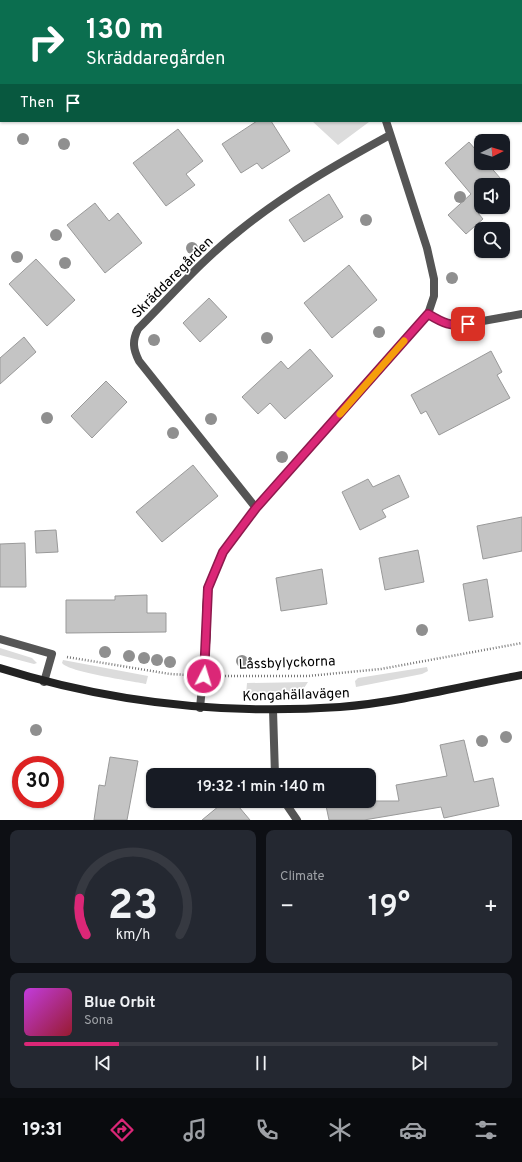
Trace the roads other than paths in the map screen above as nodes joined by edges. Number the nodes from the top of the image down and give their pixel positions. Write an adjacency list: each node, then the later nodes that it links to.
1 (386, 122): 2 (street)
2 (390, 135): 3 (street); 5 (street, Skräddaregården)
3 (428, 314): 4 (street); 5 (street)
4 (522, 314)
5 (256, 508): 10 (street)
6 (0, 639): 9 (street)
7 (0, 668): 9 (street, Kongahällavägen)
8 (522, 675): 11 (street, Kongahällavägen)
9 (44, 682): 10 (street, Kongahällavägen)
10 (200, 708): 11 (street, Kongahällavägen)
11 (274, 710): 12 (street)
12 (275, 768)
13 (289, 808): 14 (street)
14 (297, 820)

